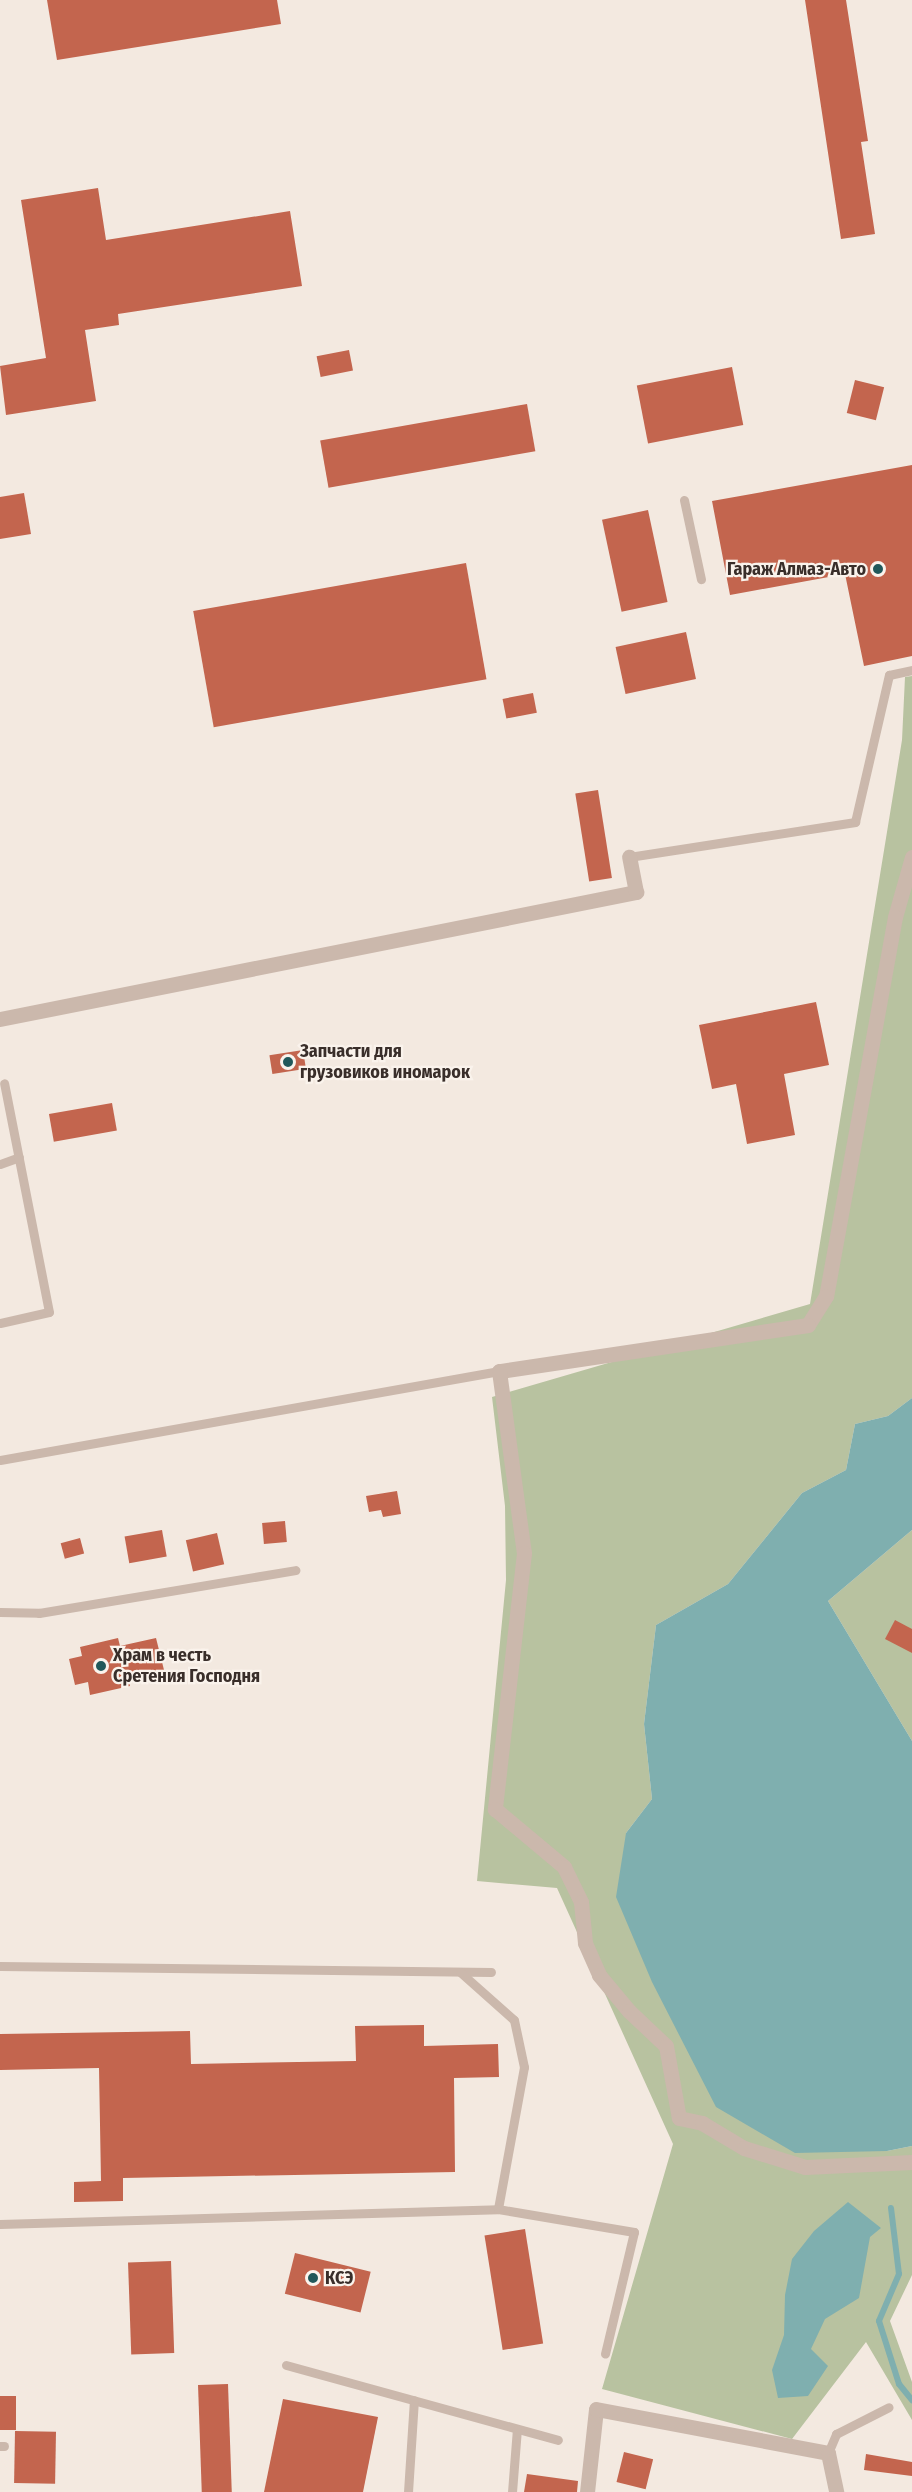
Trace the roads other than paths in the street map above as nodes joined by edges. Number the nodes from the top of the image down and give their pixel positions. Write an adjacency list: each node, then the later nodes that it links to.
1 (684, 500): 2 (lane)
2 (701, 579)
3 (912, 670): 4 (lane)
4 (629, 856): 6 (street)
5 (912, 857): 11 (street)
6 (0, 1019)
7 (4, 1083): 8 (lane)
8 (19, 1157): 9 (lane); 10 (lane)
9 (0, 1164)
10 (0, 1323)
11 (499, 1371): 12 (lane); 18 (street)
12 (0, 1460)
13 (295, 1570): 14 (lane)
14 (0, 1612)
15 (0, 1966): 16 (lane)
16 (460, 1972): 17 (lane); 19 (lane)
17 (491, 1972)
18 (912, 2162)
19 (498, 2209): 20 (lane); 21 (lane)
20 (0, 2224)
21 (605, 2354)
22 (286, 2365): 23 (lane)
23 (414, 2400): 25 (lane); 28 (lane)
24 (889, 2407): 27 (lane)
25 (517, 2429): 26 (lane); 29 (lane)
26 (558, 2440)
27 (828, 2453): 30 (street); 31 (street)
28 (408, 2492)
29 (512, 2492)
30 (587, 2492)
31 (836, 2492)

